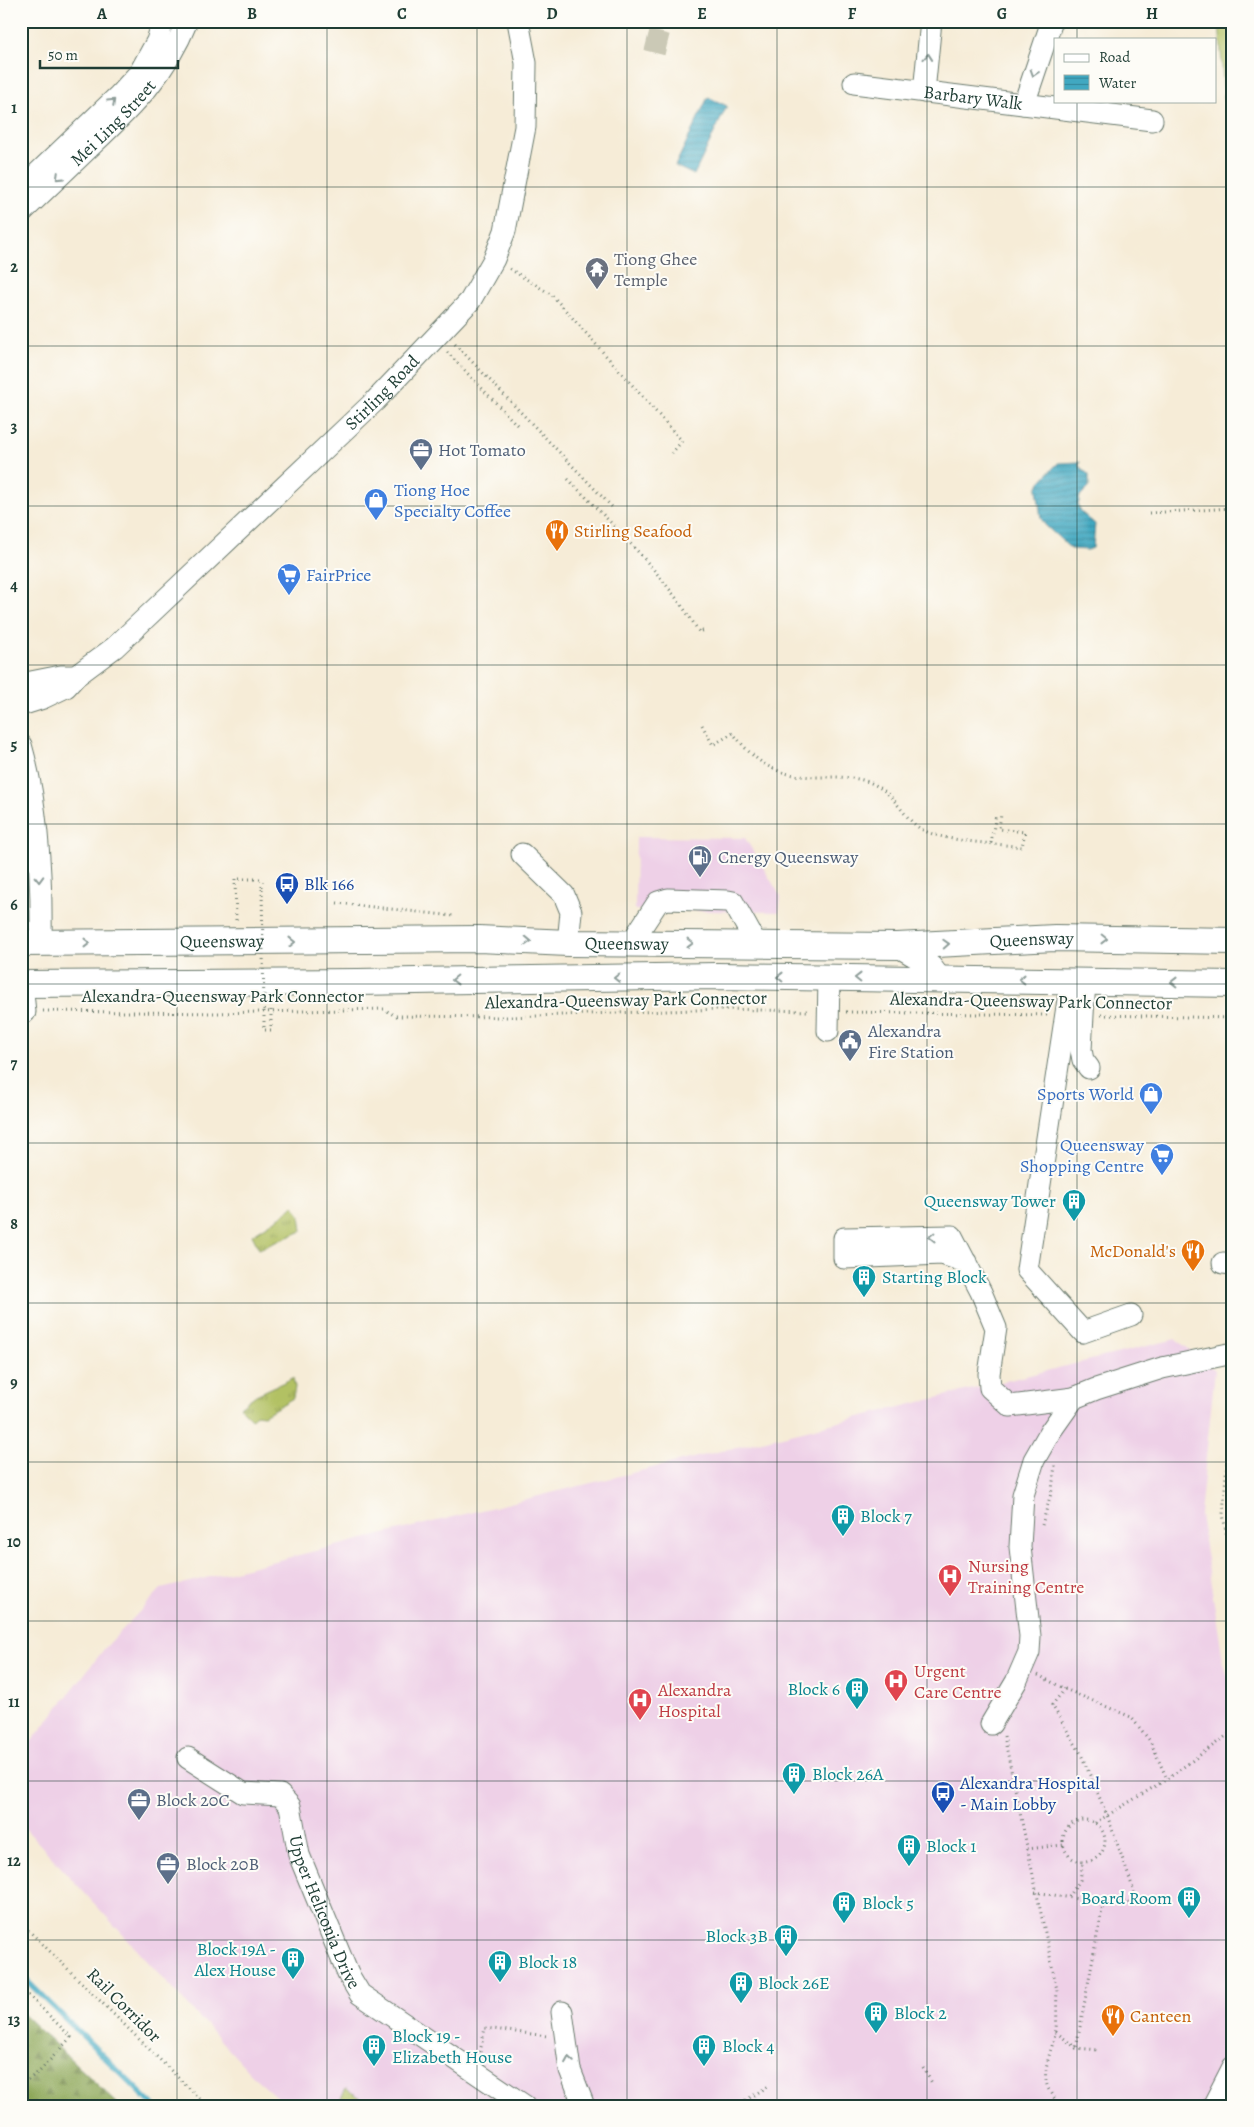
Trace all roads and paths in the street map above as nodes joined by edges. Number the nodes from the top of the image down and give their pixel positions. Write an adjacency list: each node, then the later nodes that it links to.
1 (163, 21): 10 (street, Mei Ling Street, one-way to 1)
2 (187, 21): 11 (street, Mei Ling Street, one-way to 11)
3 (518, 21): 12 (street, Stirling Road)
4 (931, 21): 7 (street, one-way to 4)
5 (1052, 21): 8 (street, one-way to 8)
6 (854, 83): 7 (street, Barbary Walk)
7 (924, 92): 8 (street, Barbary Walk)
8 (1024, 104): 9 (street, Barbary Walk)
9 (1152, 120)
10 (21, 189)
11 (21, 213)
12 (494, 259): 13 (street, Stirling Road); 15 (path)
13 (439, 335): 14 (path); 18 (path); 21 (street, Stirling Road)
14 (518, 426)
15 (672, 453)
16 (568, 478): 20 (path)
17 (1233, 508): 19 (path)
18 (614, 509)
19 (1149, 513)
20 (705, 630)
21 (76, 676): 22 (street); 23 (street, Stirling Road)
22 (21, 684)
23 (21, 705)
24 (702, 725): 28 (path)
25 (21, 745): 34 (street, one-way to 34)
26 (996, 814): 28 (path)
27 (1002, 814): 28 (path)
28 (990, 843)
29 (522, 854): 35 (street)
30 (1233, 940): 38 (main road, Queensway, one-way to 30)
31 (132, 942): 32 (main road, Queensway); 34 (main road, Queensway, one-way to 31); 42 (main road)
32 (174, 942): 33 (main road, Queensway); 43 (main road)
33 (236, 942): 35 (main road, Queensway, one-way to 35); 46 (path, bridge)
34 (31, 943)
35 (568, 943): 36 (main road, Queensway)
36 (631, 943): 37 (main road, Queensway, one-way to 37); 37 (street)
37 (757, 945): 38 (main road, Queensway)
38 (897, 946): 40 (street)
39 (829, 978): 40 (main road, Queensway, one-way to 39); 43 (main road, Queensway, one-way to 43); 50 (street)
40 (941, 979): 41 (main road, Queensway, one-way to 40)
41 (1078, 980): 45 (main road, Queensway, one-way to 41); 48 (street)
42 (135, 983): 43 (main road, Queensway); 44 (main road, Queensway)
43 (176, 983)
44 (22, 984): 47 (street)
45 (1229, 985)
46 (271, 1010): 47 (path, Alexandra-Queensway Park Connector); 50 (path, Alexandra-Queensway Park Connector)
47 (24, 1012)
48 (1074, 1015): 49 (path, Alexandra-Queensway Park Connector); 50 (path, Alexandra-Queensway Park Connector); 51 (street); 53 (street)
49 (1233, 1018)
50 (828, 1021)
51 (1089, 1068)
52 (966, 1262): 52 (street, one-way to 52); 56 (street)
53 (1131, 1315)
54 (1232, 1360): 55 (street); 60 (path)
55 (1074, 1398): 56 (street); 57 (street)
56 (1029, 1405): 57 (street)
57 (1050, 1432): 63 (street)
58 (1056, 1456): 59 (path)
59 (1042, 1528)
60 (1230, 1549): 61 (path)
61 (1232, 1569): 62 (path)
62 (1233, 1633)
63 (1024, 1667): 64 (path); 65 (street)
64 (1064, 1689): 68 (path); 69 (path)
65 (1000, 1726): 72 (path)
66 (1233, 1731): 68 (path)
67 (188, 1758): 90 (street, Upper Heliconia Drive)
68 (1167, 1779): 69 (path)
69 (1107, 1816): 70 (path); 76 (path)
70 (1095, 1823): 71 (path); 73 (path)
71 (1064, 1845): 72 (path); 73 (path)
72 (1027, 1849): 74 (path)
73 (1083, 1862): 75 (path)
74 (1035, 1892): 75 (path); 81 (path)
75 (1069, 1897): 76 (path)
76 (1103, 1903): 83 (path)
77 (21, 1923): 91 (path, Rail Corridor)
78 (21, 1988): 88 (path)
79 (562, 2012): 82 (street)
80 (485, 2028): 82 (path)
81 (1056, 2032): 83 (path); 94 (path)
82 (565, 2038): 92 (street, one-way to 82)
83 (1076, 2048): 84 (path)
84 (1099, 2050)
85 (1233, 2067): 95 (street)
86 (923, 2068): 87 (path)
87 (932, 2083)
88 (21, 2085)
89 (770, 2085): 93 (path)
90 (514, 2103)
91 (207, 2106)
92 (584, 2106)
93 (737, 2106)
94 (1062, 2106)
95 (1213, 2106)

